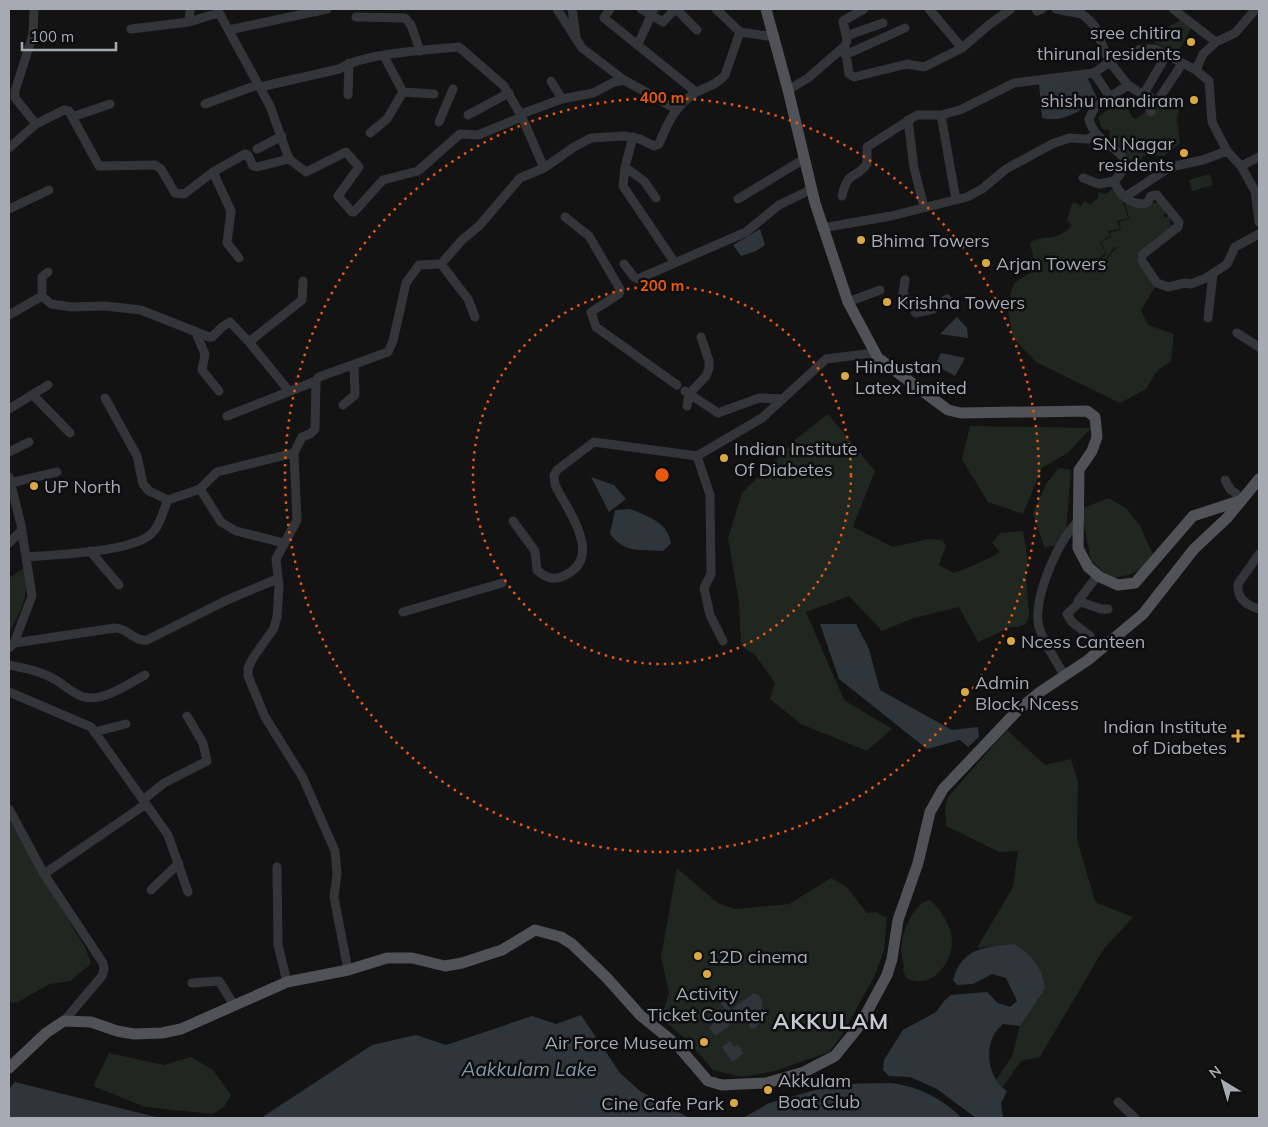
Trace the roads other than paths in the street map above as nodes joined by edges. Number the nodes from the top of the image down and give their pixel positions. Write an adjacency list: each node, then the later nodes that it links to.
1 (34, 9): 67 (street)
2 (190, 9): 21 (street)
3 (327, 9): 25 (street)
4 (557, 9): 30 (street)
5 (572, 9): 30 (street)
6 (610, 9): 32 (street)
7 (641, 9): 19 (street)
8 (716, 9): 27 (street)
9 (766, 9): 29 (main road)
10 (929, 9): 33 (street)
11 (1011, 9): 33 (street)
12 (1036, 9): 13 (street)
13 (1042, 9)
14 (1056, 9): 38 (street)
15 (1173, 9): 31 (street)
16 (1256, 9): 31 (street)
17 (858, 10): 28 (street)
18 (218, 11): 21 (street); 25 (street)
19 (653, 13): 26 (street); 32 (street)
20 (356, 17): 34 (street)
21 (189, 22): 24 (street)
22 (883, 23): 28 (street)
23 (905, 28): 35 (street)
24 (131, 29)
25 (229, 30): 46 (street)
26 (697, 30)
27 (740, 32): 29 (street); 50 (street)
28 (846, 36): 35 (street)
29 (775, 37): 48 (main road)
30 (577, 40): 43 (street)
31 (1216, 42): 41 (street)
32 (638, 44): 50 (street)
33 (962, 48): 35 (street)
34 (420, 51): 37 (street); 51 (street)
35 (845, 51): 48 (street)
36 (1167, 54): 38 (street); 40 (street); 53 (street)
37 (384, 56): 39 (street); 49 (street)
38 (1109, 61): 42 (street); 45 (street)
39 (349, 62): 46 (street); 54 (street)
40 (1182, 64): 41 (street); 53 (street)
41 (1196, 70): 74 (street)
42 (1094, 72): 55 (street); 62 (street)
43 (624, 80): 56 (street); 59 (street)
44 (551, 81): 56 (street)
45 (1128, 85): 53 (street); 55 (street)
46 (259, 86): 58 (street); 70 (street)
47 (453, 89): 66 (street)
48 (788, 90): 77 (main road)
49 (403, 92): 52 (street); 68 (street)
50 (696, 92): 59 (street)
51 (509, 93): 61 (street); 63 (street)
52 (434, 94)
53 (1144, 94): 60 (street)
54 (348, 95)
55 (1110, 97): 69 (street)
56 (562, 99): 61 (street)
57 (110, 104): 64 (street)
58 (205, 104)
59 (676, 109): 71 (street)
60 (1151, 112)
61 (522, 115): 76 (street); 80 (street)
62 (940, 115): 65 (street); 90 (street)
63 (468, 116)
64 (72, 117): 67 (street); 81 (street)
65 (908, 120): 86 (street); 91 (street)
66 (438, 122)
67 (36, 124): 72 (street)
68 (370, 134)
69 (1095, 135): 83 (street); 90 (street)
70 (282, 136): 73 (street); 76 (street)
71 (633, 137): 79 (street); 80 (street)
72 (9, 148)
73 (257, 149)
74 (1226, 151): 78 (street); 88 (street)
75 (1259, 157): 78 (street)
76 (289, 159): 81 (street)
77 (804, 159): 84 (main road); 89 (street)
78 (1241, 166): 94 (street)
79 (625, 167): 87 (street); 98 (street)
80 (544, 168): 99 (street)
81 (213, 172): 97 (street)
82 (1083, 178): 83 (street)
83 (1114, 181): 88 (street)
84 (812, 189): 95 (main road); 98 (street)
85 (49, 190): 92 (street)
86 (842, 196)
87 (656, 198)
88 (1125, 198): 102 (street)
89 (738, 199)
90 (956, 200): 91 (street)
91 (924, 206): 95 (street)
92 (9, 209)
93 (566, 217): 121 (street)
94 (1259, 222)
95 (822, 228): 108 (main road)
96 (1259, 234): 102 (street)
97 (238, 258)
98 (675, 263): 100 (street)
99 (441, 264): 110 (street); 118 (street)
100 (624, 264)
101 (48, 272): 106 (street)
102 (1213, 274): 111 (street)
103 (905, 280): 107 (street)
104 (303, 281): 115 (street)
105 (880, 290): 108 (street)
106 (42, 296): 109 (street); 112 (street)
107 (948, 299)
108 (848, 302): 117 (main road)
109 (9, 315)
110 (475, 317)
111 (1208, 318)
112 (195, 331): 115 (street); 122 (street)
113 (1237, 333): 116 (street)
114 (701, 337): 124 (street)
115 (249, 342): 123 (street)
116 (1259, 347)
117 (874, 353): 127 (street); 144 (main road)
118 (354, 365): 119 (street); 128 (street)
119 (316, 381): 123 (street); 135 (street)
120 (48, 385): 125 (street)
121 (677, 385)
122 (219, 391)
123 (289, 391): 131 (street)
124 (687, 393): 127 (street); 129 (street)
125 (33, 395): 130 (street); 132 (street)
126 (105, 398): 142 (street)
127 (783, 399): 136 (street)
128 (342, 405)
129 (687, 406)
130 (9, 409)
131 (227, 416)
132 (70, 433)
133 (30, 442): 134 (street)
134 (9, 452)
135 (294, 453): 141 (street); 148 (street)
136 (697, 456): 145 (street); 161 (street)
137 (57, 472): 139 (street)
138 (1259, 479): 143 (main road)
139 (10, 480): 146 (street)
140 (1225, 480): 143 (street)
141 (200, 489): 142 (street); 148 (street)
142 (168, 500): 149 (street)
143 (1243, 500): 152 (main road); 165 (main road)
144 (1078, 521): 152 (main road); 165 (street)
145 (514, 522)
146 (22, 530): 147 (street); 151 (street)
147 (9, 542)
148 (284, 543): 153 (street)
149 (90, 551): 151 (street); 155 (street)
150 (1259, 554): 158 (street)
151 (26, 557): 162 (street)
152 (1098, 575): 156 (street)
153 (277, 579): 162 (street); 177 (street)
154 (502, 584): 159 (street)
155 (119, 585)
156 (1081, 601): 157 (street); 160 (street)
157 (1108, 609)
158 (1259, 609)
159 (403, 612)
160 (1090, 636)
161 (722, 641)
162 (11, 646)
163 (9, 665): 164 (street)
164 (145, 675)
165 (1064, 675): 177 (main road)
166 (9, 692): 169 (street)
167 (187, 716): 170 (street)
168 (126, 724): 169 (street)
169 (94, 732): 170 (street)
170 (144, 802): 172 (street); 174 (street)
171 (9, 809): 174 (street)
172 (180, 863): 175 (street); 176 (street)
173 (277, 867): 178 (street)
174 (44, 874): 181 (street)
175 (151, 890)
176 (188, 892)
177 (348, 970): 178 (main road)
178 (286, 982): 180 (main road)
179 (192, 983): 180 (street)
180 (234, 1005): 181 (main road)
181 (64, 1021): 182 (main road)
182 (9, 1068)
183 (1118, 1102): 184 (street)
184 (1135, 1118)

